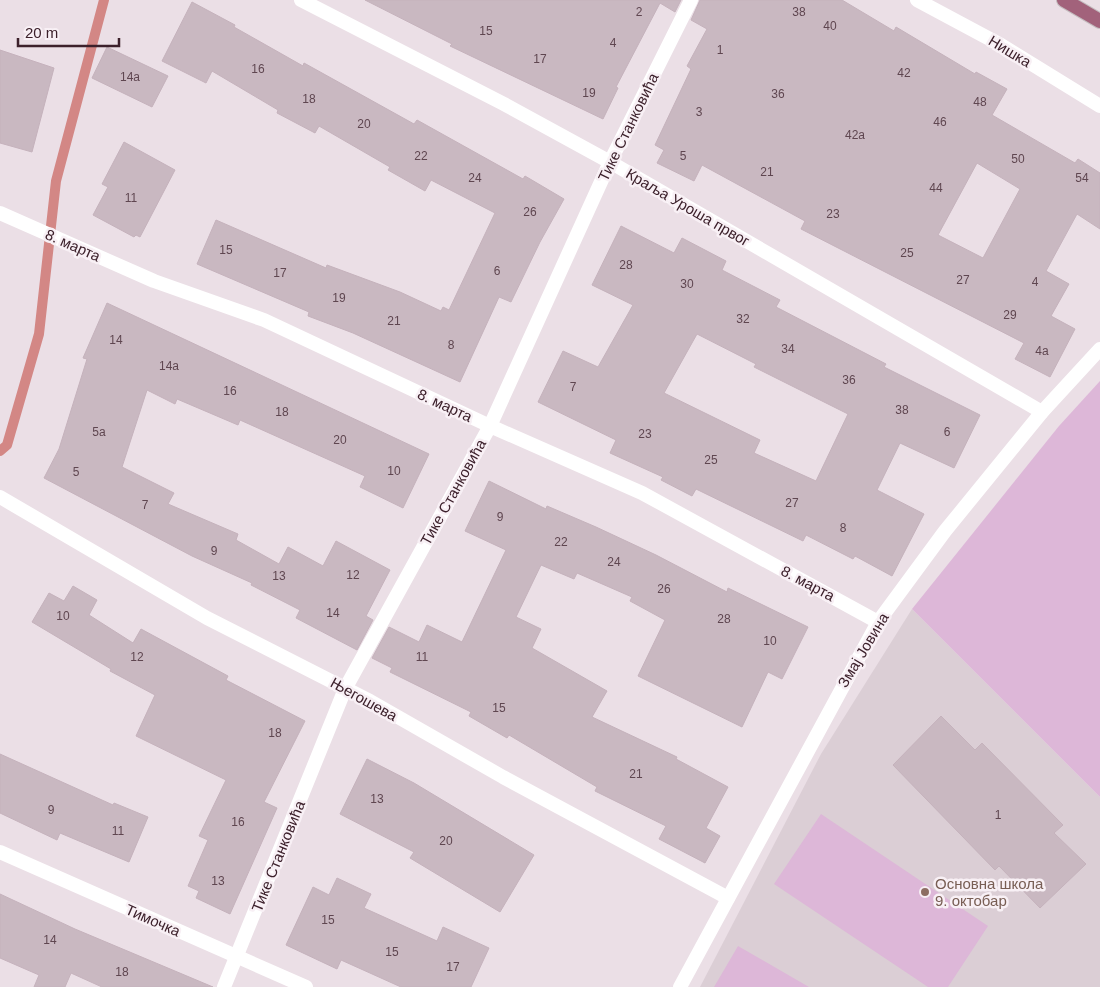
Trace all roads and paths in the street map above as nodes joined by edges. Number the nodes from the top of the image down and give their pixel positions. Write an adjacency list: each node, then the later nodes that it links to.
1 (301, 0): 7 (street, Краља Уроша првог)
2 (690, 0): 7 (street, Тике Станковића)
3 (917, 0): 6 (street, Нишка)
4 (1064, 0): 5 (main road)
5 (1100, 21)
6 (1100, 106)
7 (610, 162): 10 (street, Краља Уроша првог); 11 (street, Тике Станковића)
8 (0, 213): 11 (street, 8. марта)
9 (1100, 349): 10 (street, Змај Јовина)
10 (1042, 412): 13 (street, Змај Јовина)
11 (490, 426): 13 (street, 8. марта); 14 (street, Тике Станковића)
12 (0, 497): 14 (street, Његошева)
13 (878, 622): 16 (street, Змај Јовина)
14 (345, 689): 16 (street, Његошева); 17 (street, Тике Станковића)
15 (0, 852): 17 (street, Тимочка)
16 (728, 898): 20 (street, Змај Јовина)
17 (237, 957): 18 (street, Тике Станковића); 19 (street, Тимочка)
18 (224, 987)
19 (306, 987)
20 (680, 987)

